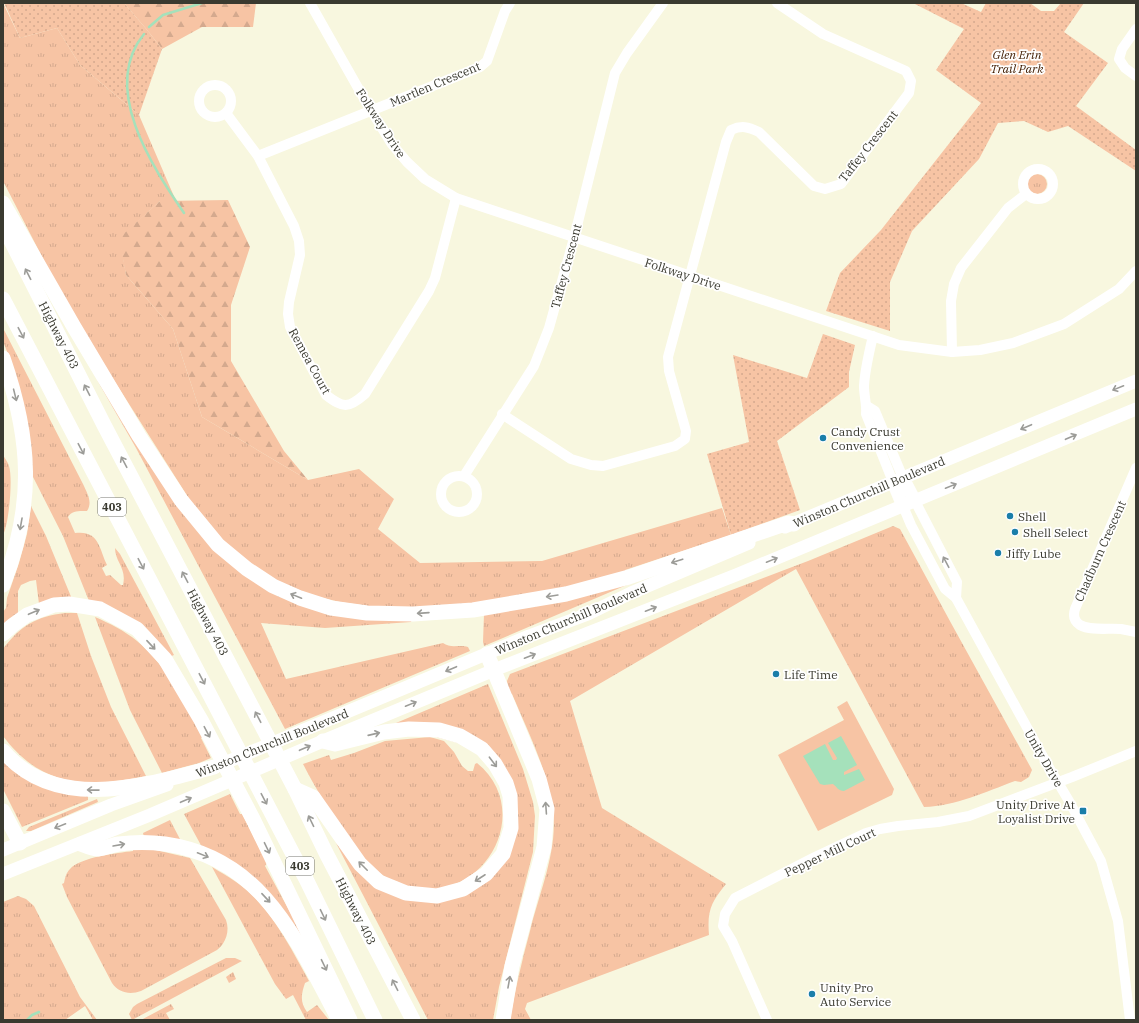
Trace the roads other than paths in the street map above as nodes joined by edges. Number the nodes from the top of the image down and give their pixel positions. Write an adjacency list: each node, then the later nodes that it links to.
1 (310, 3): 7 (street, Folkway Drive)
2 (510, 3): 7 (street, Martlen Crescent)
3 (663, 3): 14 (street, Taffey Crescent)
4 (777, 3): 16 (street, Taffey Crescent)
5 (1136, 29): 6 (street)
6 (1136, 76)
7 (371, 111): 9 (street, Martlen Crescent); 11 (street, Folkway Drive)
8 (226, 113): 9 (street, Remea Court)
9 (258, 156): 11 (street, Remea Court)
10 (1026, 194): 19 (street)
11 (456, 198): 14 (street, Folkway Drive)
12 (3, 203): 28 (highway, one-way to 12)
13 (3, 225): 40 (highway, Highway 403 / 403, one-way to 13)
14 (574, 238): 16 (street, Folkway Drive); 23 (street, Taffey Crescent)
15 (1136, 271): 19 (street, Folkway Drive)
16 (691, 276): 18 (street, Folkway Drive); 23 (street)
17 (3, 299): 49 (highway, 403, one-way to 49)
18 (873, 336): 19 (street, Folkway Drive); 26 (street)
19 (952, 352)
20 (3, 358): 29 (highway, one-way to 29)
21 (1136, 381): 26 (main road, Winston Churchill Boulevard, one-way to 26)
22 (1136, 409): 27 (main road, Winston Churchill Boulevard, one-way to 22)
23 (502, 414): 25 (street, Taffey Crescent)
24 (1136, 468): 31 (street, Chadburn Crescent)
25 (464, 476)
26 (898, 480): 27 (main road); 28 (main road, Winston Churchill Boulevard)
27 (909, 504): 30 (street, Unity Drive, one-way to 27); 30 (street, Unity Drive); 34 (main road, Winston Churchill Boulevard, one-way to 27)
28 (794, 524): 33 (main road, Winston Churchill Boulevard)
29 (3, 585)
30 (956, 598): 39 (street, Unity Drive)
31 (1136, 632)
32 (3, 634): 48 (highway, one-way to 48)
33 (487, 654): 34 (highway); 38 (main road, Winston Churchill Boulevard, one-way to 38)
34 (494, 670): 35 (main road, Winston Churchill Boulevard, one-way to 34); 51 (highway, one-way to 34)
35 (323, 741): 40 (highway, one-way to 40); 44 (main road, Winston Churchill Boulevard, one-way to 35)
36 (1136, 750): 39 (street, Pepper Mill Court)
37 (3, 751): 41 (highway, one-way to 37)
38 (214, 767): 41 (highway)
39 (1058, 782): 52 (street, Pepper Mill Court); 53 (street, Unity Drive)
40 (295, 789): 50 (highway, Highway 403 / 403, one-way to 40)
41 (134, 791): 43 (main road, one-way to 43)
42 (3, 812): 43 (highway)
43 (20, 843): 45 (main road)
44 (81, 844): 46 (main road, Winston Churchill Boulevard); 47 (highway, one-way to 47)
45 (3, 850)
46 (3, 874)
47 (339, 1020)
48 (350, 1020)
49 (375, 1020)
50 (413, 1020)
51 (503, 1020)
52 (767, 1020)
53 (1130, 1020)

